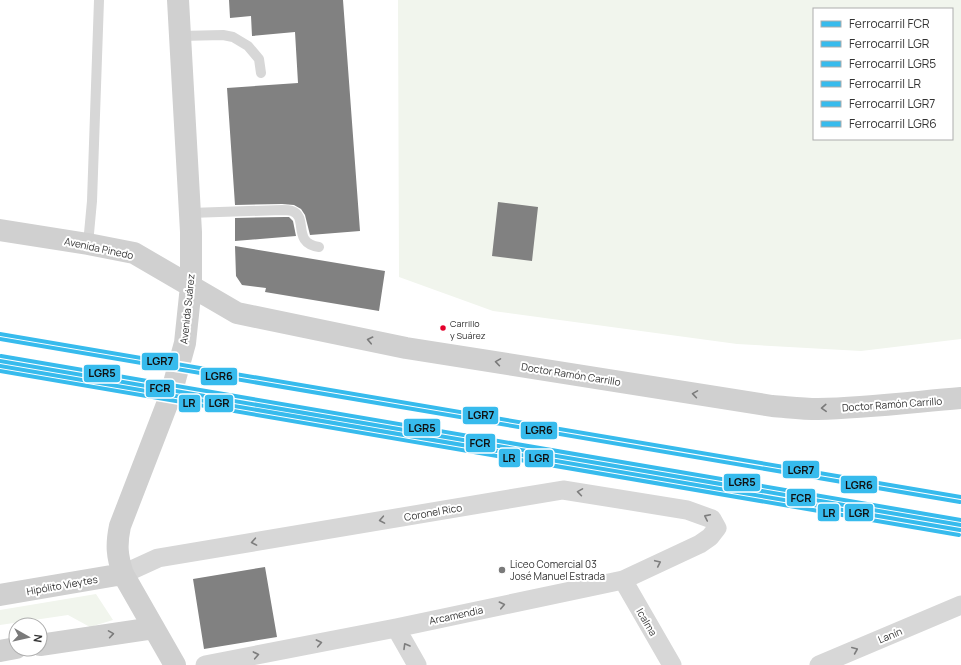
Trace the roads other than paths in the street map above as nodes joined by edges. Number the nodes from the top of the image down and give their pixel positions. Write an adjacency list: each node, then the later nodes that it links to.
1 (99, 0): 7 (lane)
2 (178, 0): 3 (main road, Avenida Suárez)
3 (180, 36): 4 (lane); 5 (main road, Avenida Suárez)
4 (261, 73)
5 (190, 213): 8 (lane); 9 (main road, Avenida Suárez)
6 (0, 230): 7 (main road, Avenida Pinedo)
7 (88, 244): 9 (main road, Avenida Pinedo)
8 (319, 247)
9 (191, 286): 10 (main road, Doctor Ramón Carrillo, one-way to 9); 12 (main road, Avenida Suárez)
10 (961, 398)
11 (700, 544): 12 (street, Coronel Rico, one-way to 12); 13 (street, Arcamendia, one-way to 11)
12 (123, 574): 14 (main road, Hipólito Vieytes); 16 (main road, Avenida Suárez)
13 (622, 580): 17 (street, Arcamendia, one-way to 13); 22 (street, Icalma)
14 (0, 595)
15 (961, 605): 23 (street, Lanín, one-way to 15)
16 (154, 628): 18 (main road, one-way to 16); 19 (main road, Avenida Suárez)
17 (396, 628): 20 (street, Arcamendia, one-way to 17); 21 (street, one-way to 17)
18 (48, 644)
19 (175, 665)
20 (205, 665)
21 (417, 665)
22 (672, 665)
23 (819, 665)

